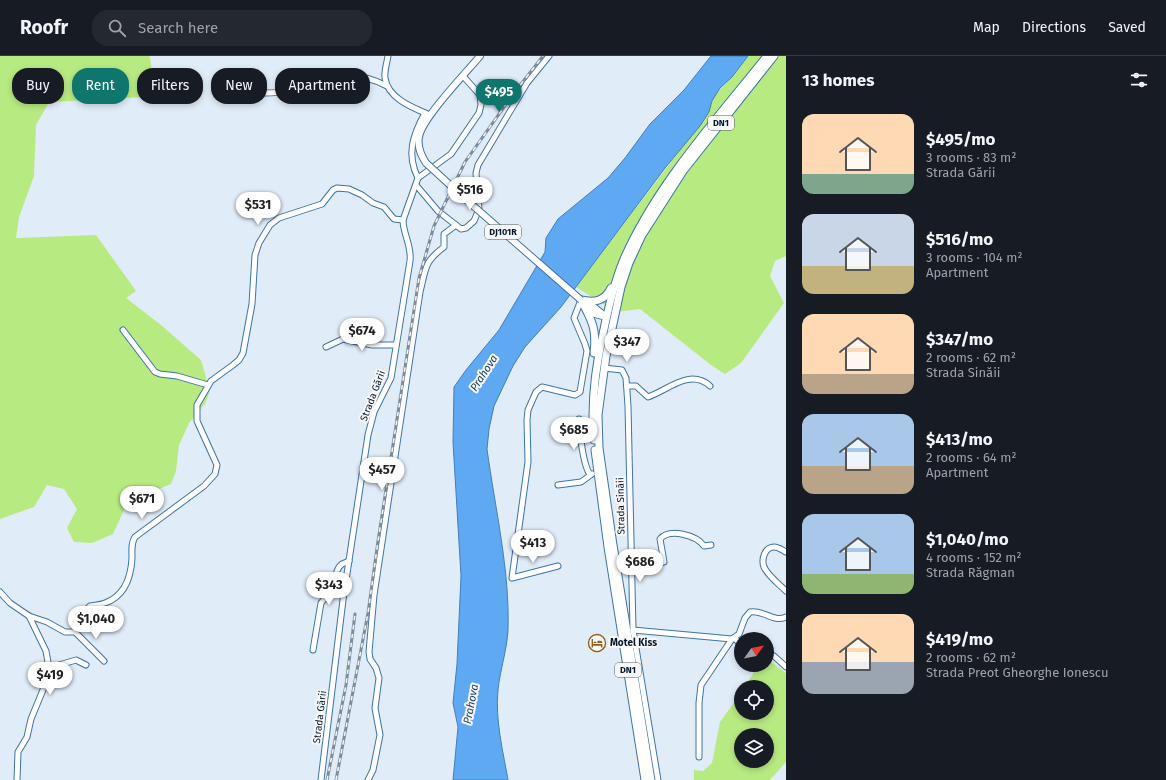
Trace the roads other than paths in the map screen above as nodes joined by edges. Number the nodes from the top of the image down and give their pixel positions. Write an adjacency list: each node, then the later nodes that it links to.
1 (388, 56): 7 (street)
2 (480, 56): 6 (main road, DJ101R)
3 (549, 56): 13 (street)
4 (768, 56): 14 (highway, DN1)
5 (774, 56): 16 (highway, DN1)
6 (463, 76): 9 (main road, DJ101R); 10 (street)
7 (387, 86): 8 (street); 9 (street)
8 (267, 93)
9 (428, 114): 10 (street); 15 (main road, DJ101R, bridge)
10 (418, 178): 11 (street)
11 (416, 185): 12 (street); 13 (street)
12 (403, 220): 18 (street, Strada Gării); 21 (street)
13 (456, 225): 50 (street)
14 (619, 272): 15 (highway); 16 (highway, DN1)
15 (581, 300): 16 (main road, DJ101R); 24 (highway); 32 (street)
16 (610, 318): 20 (highway, DN1); 24 (highway, DN1)
17 (123, 330): 21 (street)
18 (396, 345): 19 (street); 31 (street, Strada Gării)
19 (326, 347)
20 (604, 368): 22 (street, Strada Sinăii); 52 (highway, DN1)
21 (208, 385): 39 (street)
22 (627, 386): 23 (street); 33 (street, Strada Sinăii)
23 (710, 386)
24 (593, 404): 26 (highway, DN1)
25 (579, 419): 27 (street)
26 (598, 473): 27 (street); 51 (highway, DN1)
27 (590, 475): 28 (street)
28 (558, 485)
29 (711, 545): 33 (street)
30 (786, 552): 34 (street)
31 (349, 561): 41 (street); 49 (street, Strada Gării)
32 (558, 566)
33 (631, 573): 38 (street, Strada Sinăii)
34 (786, 591)
35 (0, 592): 36 (street)
36 (29, 616): 39 (street); 46 (street)
37 (786, 617): 40 (street)
38 (633, 630): 40 (street); 53 (street, Strada Sinăii)
39 (75, 632): 43 (street)
40 (733, 639): 47 (street)
41 (313, 650)
42 (774, 656): 45 (street)
43 (104, 661)
44 (86, 665): 46 (street)
45 (786, 667)
46 (49, 668): 48 (street)
47 (700, 757)
48 (17, 780)
49 (321, 780)
50 (368, 780)
51 (645, 780)
52 (651, 780)
53 (658, 780)

